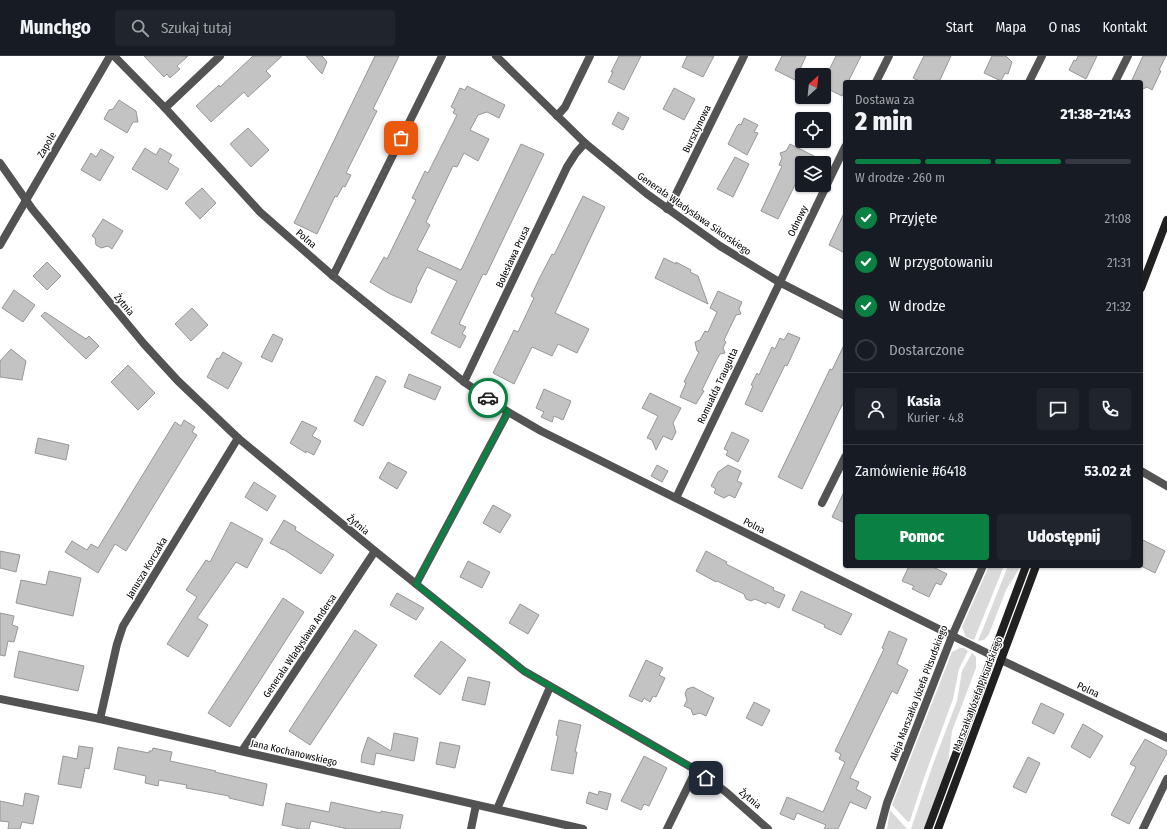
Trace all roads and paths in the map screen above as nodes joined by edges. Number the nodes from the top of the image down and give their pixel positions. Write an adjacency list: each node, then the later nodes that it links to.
1 (110, 56): 19 (street, Zapole)
2 (114, 56): 14 (street, Polna)
3 (220, 56): 14 (street)
4 (442, 56): 23 (street)
5 (496, 56): 15 (street, Generała Władysława Sikorskiego)
6 (590, 56): 15 (street)
7 (744, 56): 20 (street, Bursztynowa)
8 (889, 56): 11 (street)
9 (1042, 56): 12 (street)
10 (1128, 56): 13 (street)
11 (877, 80)
12 (1030, 80)
13 (1116, 80)
14 (165, 108): 23 (street, Polna)
15 (557, 116): 16 (street, Generała Władysława Sikorskiego)
16 (585, 143): 20 (street, Generała Władysława Sikorskiego); 27 (street, Bolesława Prusa)
17 (843, 151): 24 (street, Odnowy)
18 (0, 163): 19 (street, Żytnia)
19 (26, 201): 22 (street, Zapole); 29 (street, Żytnia)
20 (667, 209): 24 (street, Generała Władysława Sikorskiego)
21 (1167, 220): 25 (main road)
22 (0, 245)
23 (333, 276): 27 (street, Polna)
24 (779, 282): 26 (street, Generała Władysława Sikorskiego); 33 (street, Romualda Traugutta)
25 (1143, 283)
26 (843, 315)
27 (464, 382): 28 (street, Polna)
28 (508, 412): 33 (street, Polna); 39 (street)
29 (238, 438): 35 (street, Żytnia); 45 (street, Janusza Korczaka)
30 (843, 461): 34 (street)
31 (1143, 472): 32 (street)
32 (1167, 486)
33 (676, 498): 40 (street, Polna)
34 (822, 503)
35 (375, 551): 39 (street, Żytnia); 47 (street, Generała Władysława Andersa)
36 (982, 568): 40 (street, Aleja Marszałka Józefa Piłsudskiego)
37 (1025, 568): 41 (main road, Marszałka Józefa Piłsudskiego)
38 (1035, 568): 42 (main road, Marszałka Józefa Piłsudskiego)
39 (416, 584): 43 (street, Żytnia)
40 (952, 636): 41 (street, Polna); 56 (street, Aleja Marszałka Józefa Piłsudskiego)
41 (992, 655): 57 (main road, Marszałka Józefa Piłsudskiego)
42 (1002, 660): 46 (street, Polna); 58 (main road, Marszałka Józefa Piłsudskiego)
43 (550, 687): 48 (street, Żytnia); 51 (street)
44 (0, 699): 45 (street, Jana Kochanowskiego)
45 (100, 719): 47 (street, Jana Kochanowskiego)
46 (1167, 738)
47 (242, 751): 50 (street, Jana Kochanowskiego)
48 (696, 770): 54 (street); 55 (street, Żytnia)
49 (1167, 779): 59 (street)
50 (476, 805): 51 (street, Jana Kochanowskiego); 52 (street)
51 (497, 809): 53 (street, Jana Kochanowskiego)
52 (471, 829)
53 (583, 829)
54 (667, 829)
55 (768, 829)
56 (880, 829)
57 (928, 829)
58 (938, 829)
59 (1143, 829)

